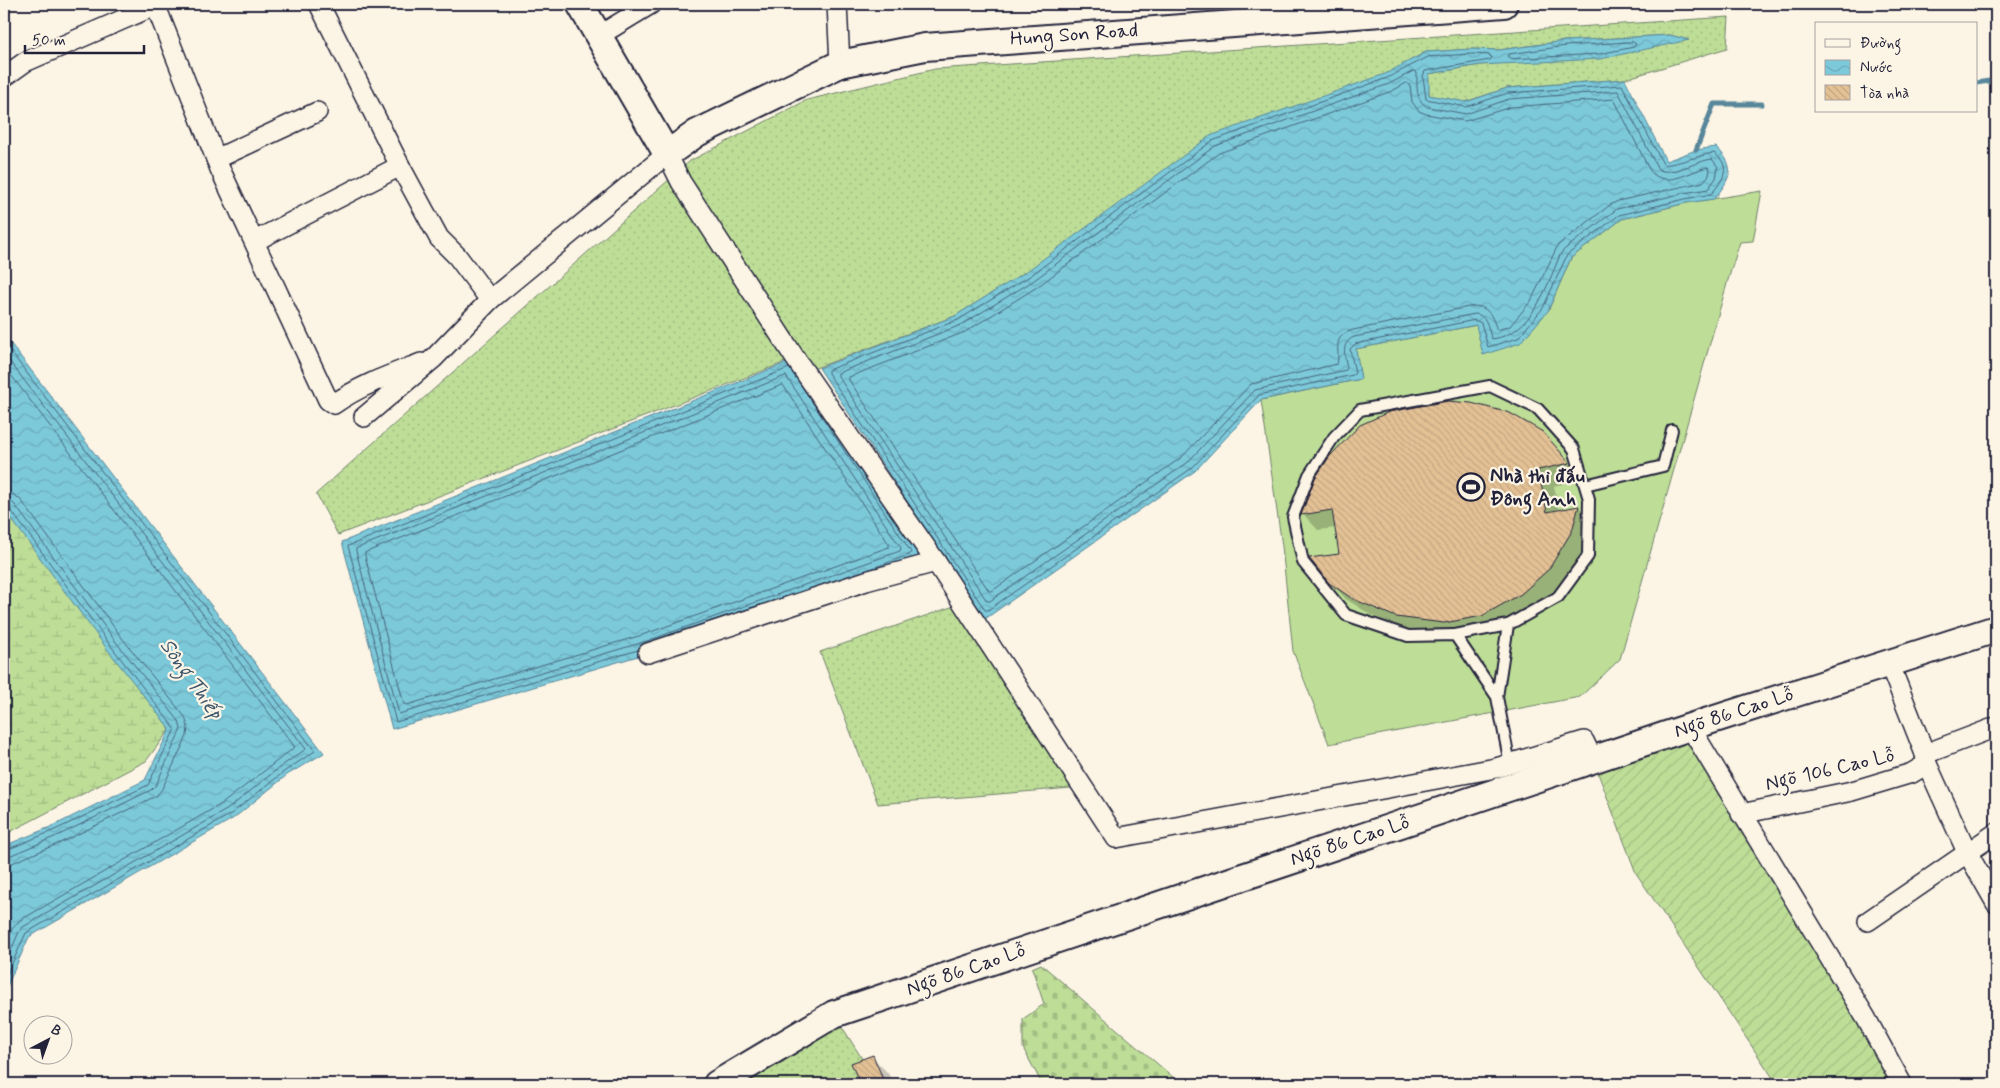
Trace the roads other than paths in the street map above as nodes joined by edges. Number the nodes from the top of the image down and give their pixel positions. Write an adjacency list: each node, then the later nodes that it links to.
1 (153, 4): 9 (street); 12 (street)
2 (319, 4): 13 (street)
3 (580, 4): 7 (street)
4 (651, 4): 7 (street)
5 (836, 4): 8 (street)
6 (1504, 4): 8 (street, Hung Son Road)
7 (600, 35): 11 (street)
8 (840, 64): 11 (street, Hung Son Road)
9 (4, 77)
10 (317, 112): 12 (street)
11 (667, 154): 15 (street); 20 (street)
12 (216, 159): 14 (street)
13 (400, 166): 14 (street); 15 (street)
14 (255, 241): 16 (street)
15 (490, 300): 16 (street)
16 (434, 358): 17 (street)
17 (364, 417)
18 (1672, 430): 19 (lane)
19 (1585, 485): 21 (lane); 23 (lane)
20 (936, 562): 24 (street); 31 (street)
21 (1508, 625): 23 (lane); 26 (lane)
22 (1996, 629): 25 (street, Ngõ 86 Cao Lỗ)
23 (1455, 635): 26 (lane)
24 (648, 653)
25 (1889, 663): 27 (street, Ngõ 86 Cao Lỗ); 29 (street)
26 (1496, 697): 31 (lane)
27 (1690, 727): 30 (street, Ngõ 86 Cao Lỗ); 32 (street)
28 (1996, 727): 29 (street, Ngõ 106 Cao Lỗ)
29 (1926, 759): 32 (street, Ngõ 106 Cao Lỗ); 34 (street)
30 (1593, 760): 31 (street); 37 (street, Ngõ 86 Cao Lỗ)
31 (1510, 764)
32 (1741, 814): 38 (street)
33 (1996, 833): 34 (street)
34 (1966, 852): 35 (street); 36 (street)
35 (1996, 903)
36 (1868, 921)
37 (717, 1084)
38 (1902, 1084)

